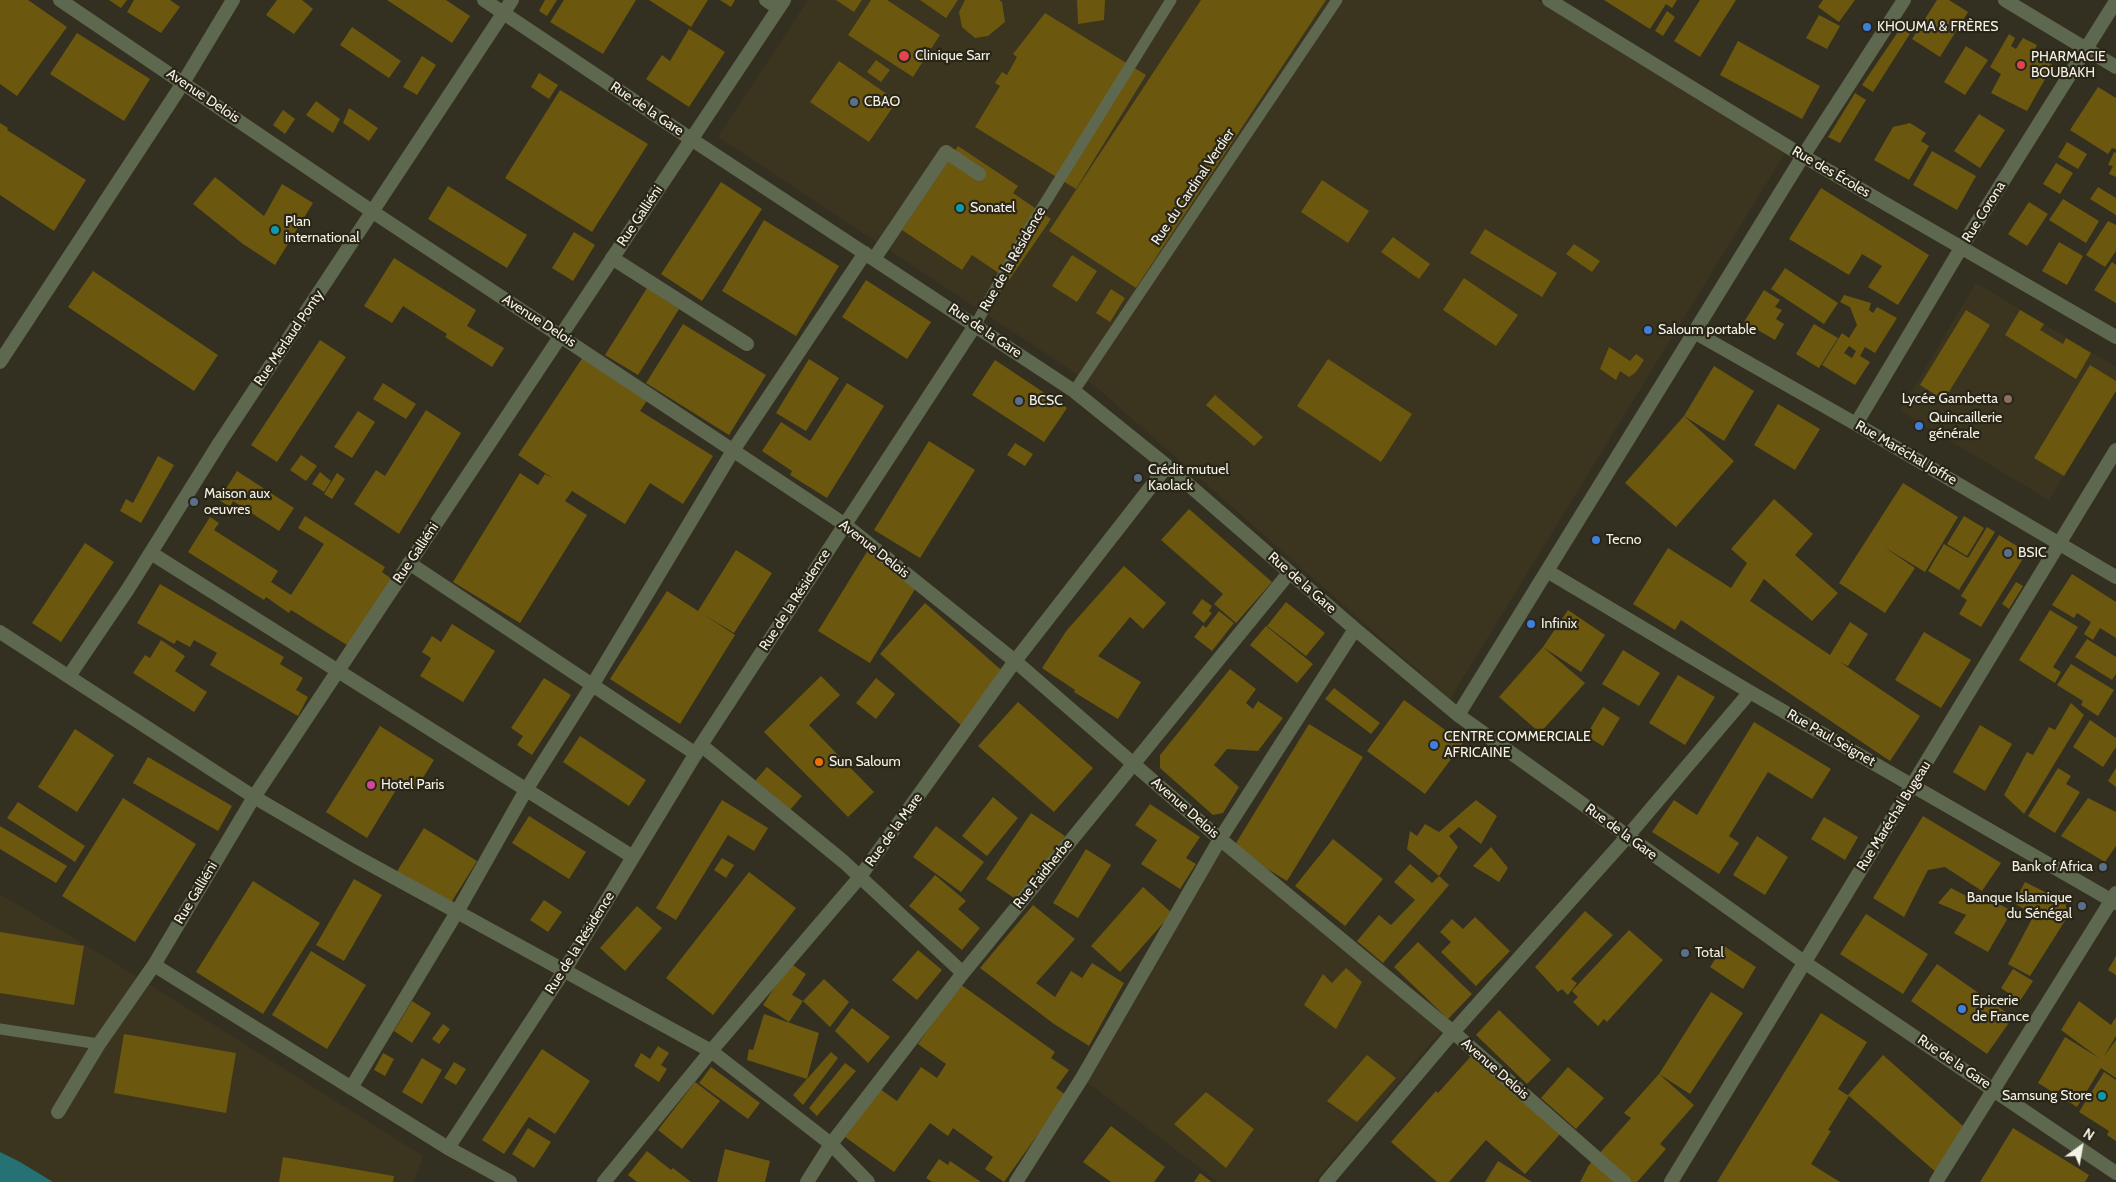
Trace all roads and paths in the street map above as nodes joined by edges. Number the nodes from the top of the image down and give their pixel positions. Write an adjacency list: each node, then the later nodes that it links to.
1 (60, 0): 16 (street, Avenue Delois)
2 (233, 0): 16 (street)
3 (484, 0): 13 (street, Rue de la Gare)
4 (512, 0): 13 (street, Rue Merlaud Ponty)
5 (766, 0): 12 (street)
6 (1172, 0): 24 (lane, Rue de la Résidence)
7 (1337, 0): 30 (lane, Rue du Cardinal Verdier)
8 (1550, 0): 18 (street, Rue des Écoles)
9 (1904, 0): 18 (street)
10 (2005, 0): 14 (street)
11 (2116, 1): 14 (street, Rue Corona)
12 (781, 4): 17 (street, Rue Galliéni)
13 (504, 12): 17 (street, Rue de la Gare); 20 (street, Rue Merlaud Ponty)
14 (2087, 50): 15 (street); 21 (street, Rue Corona)
15 (2116, 67)
16 (184, 83): 20 (street, Avenue Delois); 29 (street)
17 (691, 139): 22 (street, Rue de la Gare); 23 (street, Rue Galliéni)
18 (1802, 156): 21 (street, Rue des Écoles); 25 (street)
19 (979, 174): 22 (street)
20 (373, 212): 26 (street, Avenue Delois); 37 (street, Rue Merlaud Ponty)
21 (1962, 248): 27 (street, Rue des Écoles); 31 (street, Rue Corona)
22 (870, 256): 24 (street, Rue de la Gare); 32 (street)
23 (612, 258): 26 (street, Rue Galliéni); 28 (street)
24 (976, 324): 30 (street, Rue de la Gare); 35 (street, Rue de la Résidence)
25 (1694, 332): 31 (street, Rue Maréchal Joffre); 39 (street)
26 (560, 336): 32 (street, Avenue Delois); 38 (street, Rue Galliéni)
27 (2116, 337)
28 (747, 344)
29 (0, 362)
30 (1074, 391): 34 (street, Rue de la Gare)
31 (1856, 424): 36 (street, Rue Maréchal Joffre)
32 (734, 449): 35 (street, Avenue Delois); 47 (street)
33 (2116, 450): 36 (street, Rue Maréchal Bugeau)
34 (1167, 466): 40 (street, Rue de la Gare); 44 (street, Rue de la Mare)
35 (844, 524): 44 (street, Avenue Delois); 50 (street, Rue de la Résidence)
36 (2059, 543): 41 (street, Rue Maréchal Joffre); 52 (street, Rue Maréchal Bugeau)
37 (150, 553): 45 (street); 46 (street, Rue Merlaud Ponty)
38 (409, 564): 45 (street, Rue Galliéni); 47 (street)
39 (1548, 571): 48 (street, Rue Paul Seignet); 49 (street)
40 (1289, 573): 42 (street, Rue de la Gare); 51 (street, Rue Faidherbe)
41 (2116, 577)
42 (1355, 629): 49 (street, Rue de la Gare); 56 (street)
43 (0, 632): 46 (street)
44 (1015, 661): 51 (street, Avenue Delois); 58 (street, Rue de la Mare)
45 (337, 671): 53 (street); 54 (street, Rue Galliéni)
46 (69, 676): 54 (street)
47 (593, 684): 50 (street); 53 (street)
48 (1750, 692): 52 (street, Rue Paul Seignet); 55 (street)
49 (1458, 715): 55 (street, Rue de la Gare)
50 (699, 750): 57 (street, Rue de la Résidence); 58 (street)
51 (1134, 762): 56 (street, Avenue Delois); 64 (street, Rue Faidherbe)
52 (1913, 785): 59 (street, Rue Paul Seignet); 61 (street, Rue Maréchal Bugeau)
53 (526, 790): 57 (street); 60 (street)
54 (254, 797): 60 (street); 62 (street, Rue Galliéni)
55 (1627, 837): 61 (street, Rue de la Gare); 66 (street)
56 (1220, 839): 66 (street, Avenue Delois); 79 (street)
57 (633, 856): 63 (street, Rue de la Résidence)
58 (859, 878): 64 (street); 68 (street, Rue de la Mare)
59 (2114, 898): 70 (street)
60 (457, 912): 63 (street); 69 (street)
61 (1804, 962): 70 (street, Rue de la Gare); 82 (street, Rue Maréchal Bugeau)
62 (154, 966): 67 (street, Rue Galliéni); 69 (street)
63 (564, 971): 68 (street); 73 (street, Rue de la Résidence)
64 (962, 973): 72 (street, Rue Faidherbe)
65 (0, 1029): 67 (lane)
66 (1453, 1032): 80 (street); 81 (street, Avenue Delois)
67 (99, 1044): 71 (street, Rue Galliéni)
68 (711, 1051): 72 (street); 76 (street, Rue de la Mare)
69 (351, 1088): 73 (street)
70 (1993, 1088): 74 (street, Rue de la Gare); 83 (street)
71 (58, 1112)
72 (831, 1144): 77 (street, Rue Faidherbe); 78 (street)
73 (448, 1148): 75 (street)
74 (2116, 1173)
75 (510, 1182)
76 (604, 1182)
77 (807, 1182)
78 (868, 1182)
79 (1016, 1182)
80 (1326, 1182)
81 (1624, 1182)
82 (1671, 1182)
83 (1936, 1182)

